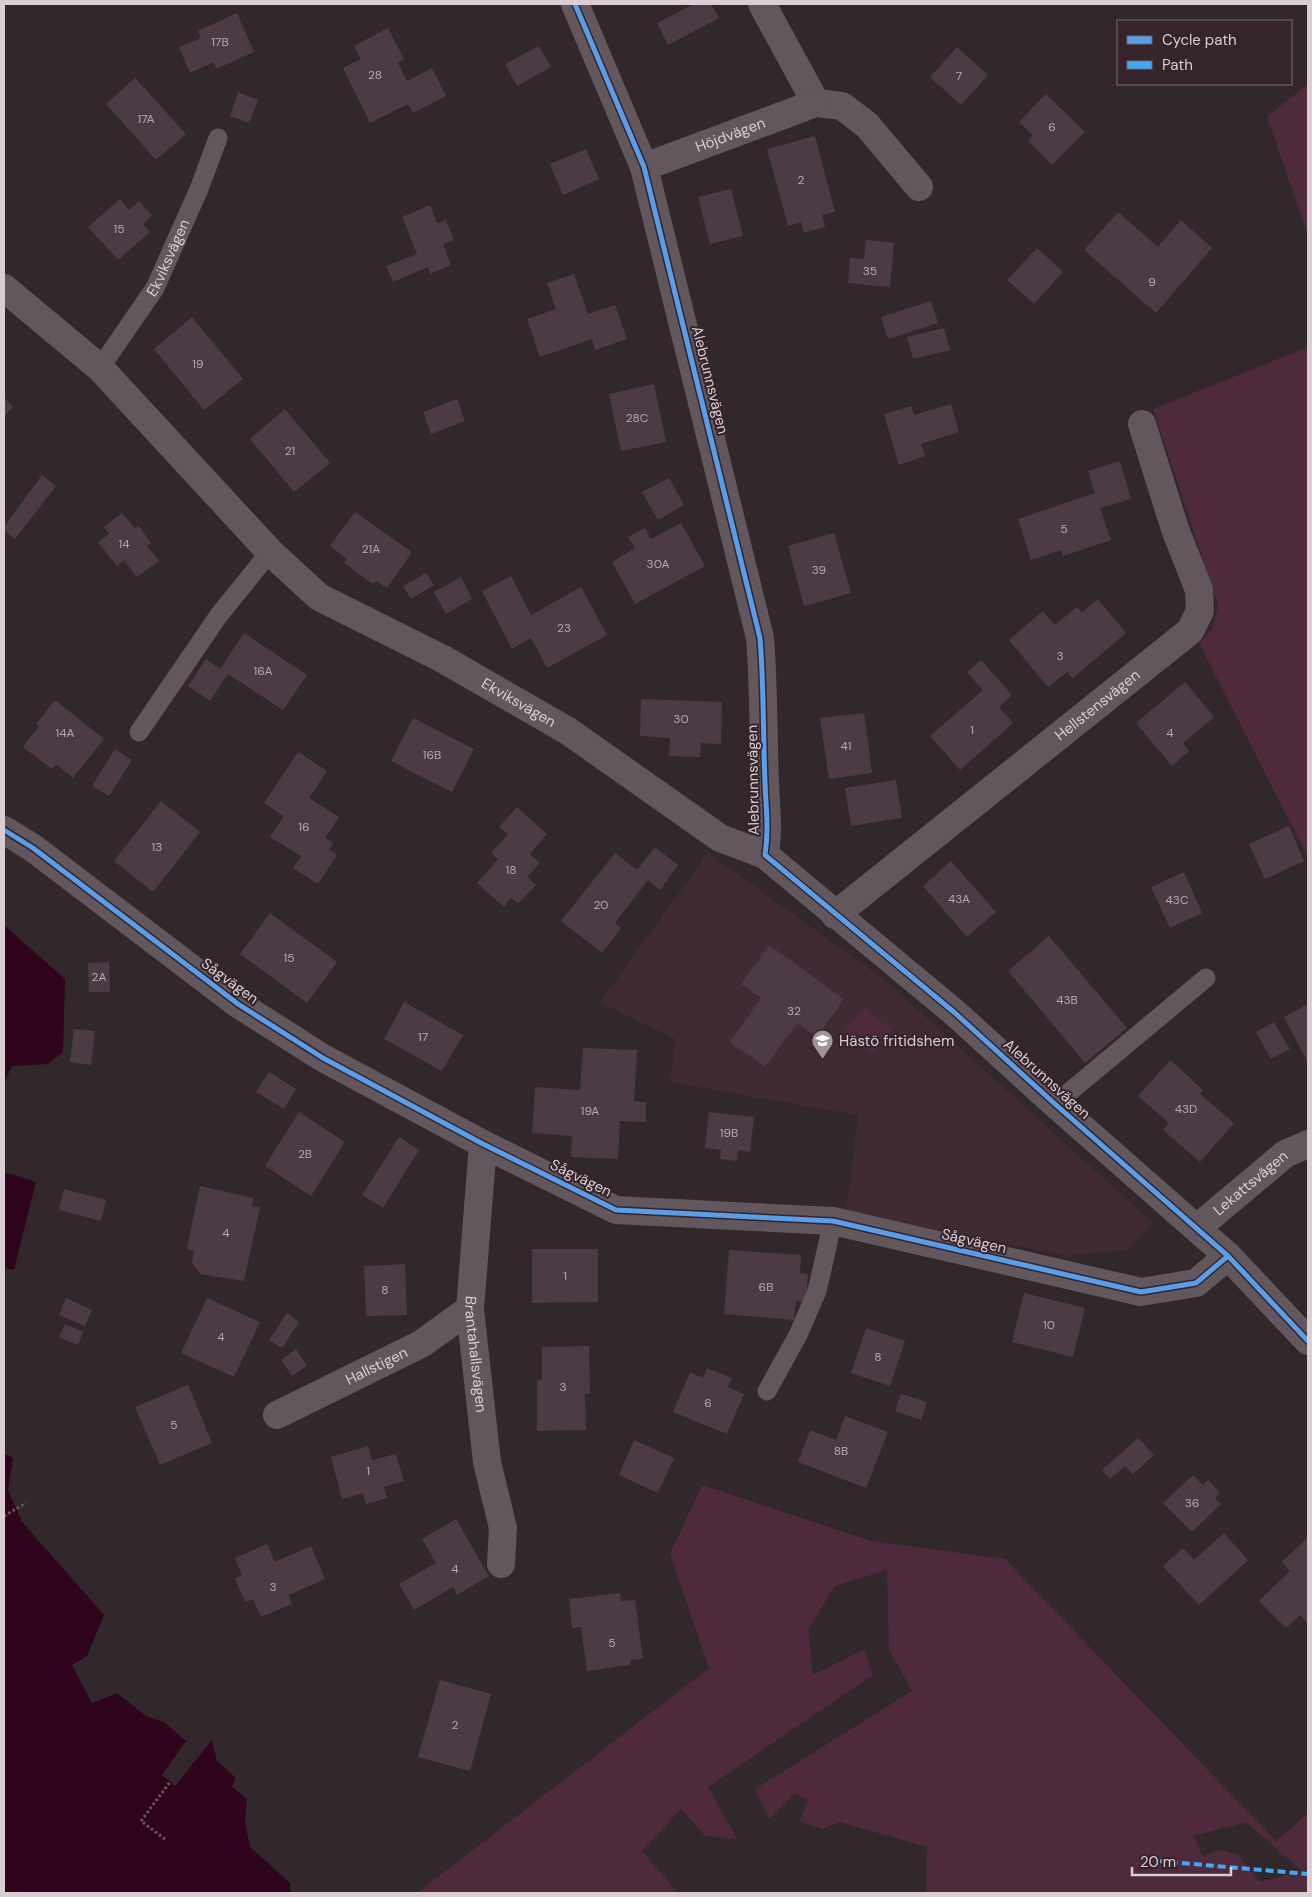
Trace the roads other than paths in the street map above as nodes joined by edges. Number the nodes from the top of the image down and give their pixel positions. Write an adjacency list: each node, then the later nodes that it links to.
1 (575, 4): 5 (street, Alebrunnsvägen)
2 (762, 4): 3 (street)
3 (816, 103): 5 (street, Höjdvägen); 6 (street, Höjdvägen)
4 (218, 138): 8 (lane, Ekviksvägen)
5 (644, 167): 13 (street, Alebrunnsvägen)
6 (918, 187)
7 (4, 288): 8 (street, Ekviksvägen)
8 (100, 368): 10 (street, Ekviksvägen)
9 (1142, 424): 14 (street, Hellstensvägen)
10 (270, 552): 11 (lane); 13 (street, Ekviksvägen)
11 (139, 732)
12 (4, 830): 17 (street, Sågvägen)
13 (764, 855): 14 (street, Alebrunnsvägen)
14 (835, 915): 16 (street, Alebrunnsvägen)
15 (1206, 978): 16 (lane)
16 (1055, 1104): 20 (street, Alebrunnsvägen)
17 (483, 1144): 19 (street, Sågvägen); 22 (street, Brantahallsvägen)
18 (1308, 1144): 20 (street, Lekattsvägen)
19 (833, 1221): 21 (street, Sågvägen); 24 (lane)
20 (1197, 1228): 21 (street, Alebrunnsvägen)
21 (1228, 1256): 23 (street, Alebrunnsvägen)
22 (470, 1309): 25 (street, Hallstigen); 26 (street, Brantahallsvägen)
23 (1308, 1341)
24 (767, 1391)
25 (277, 1415)
26 (501, 1564)

